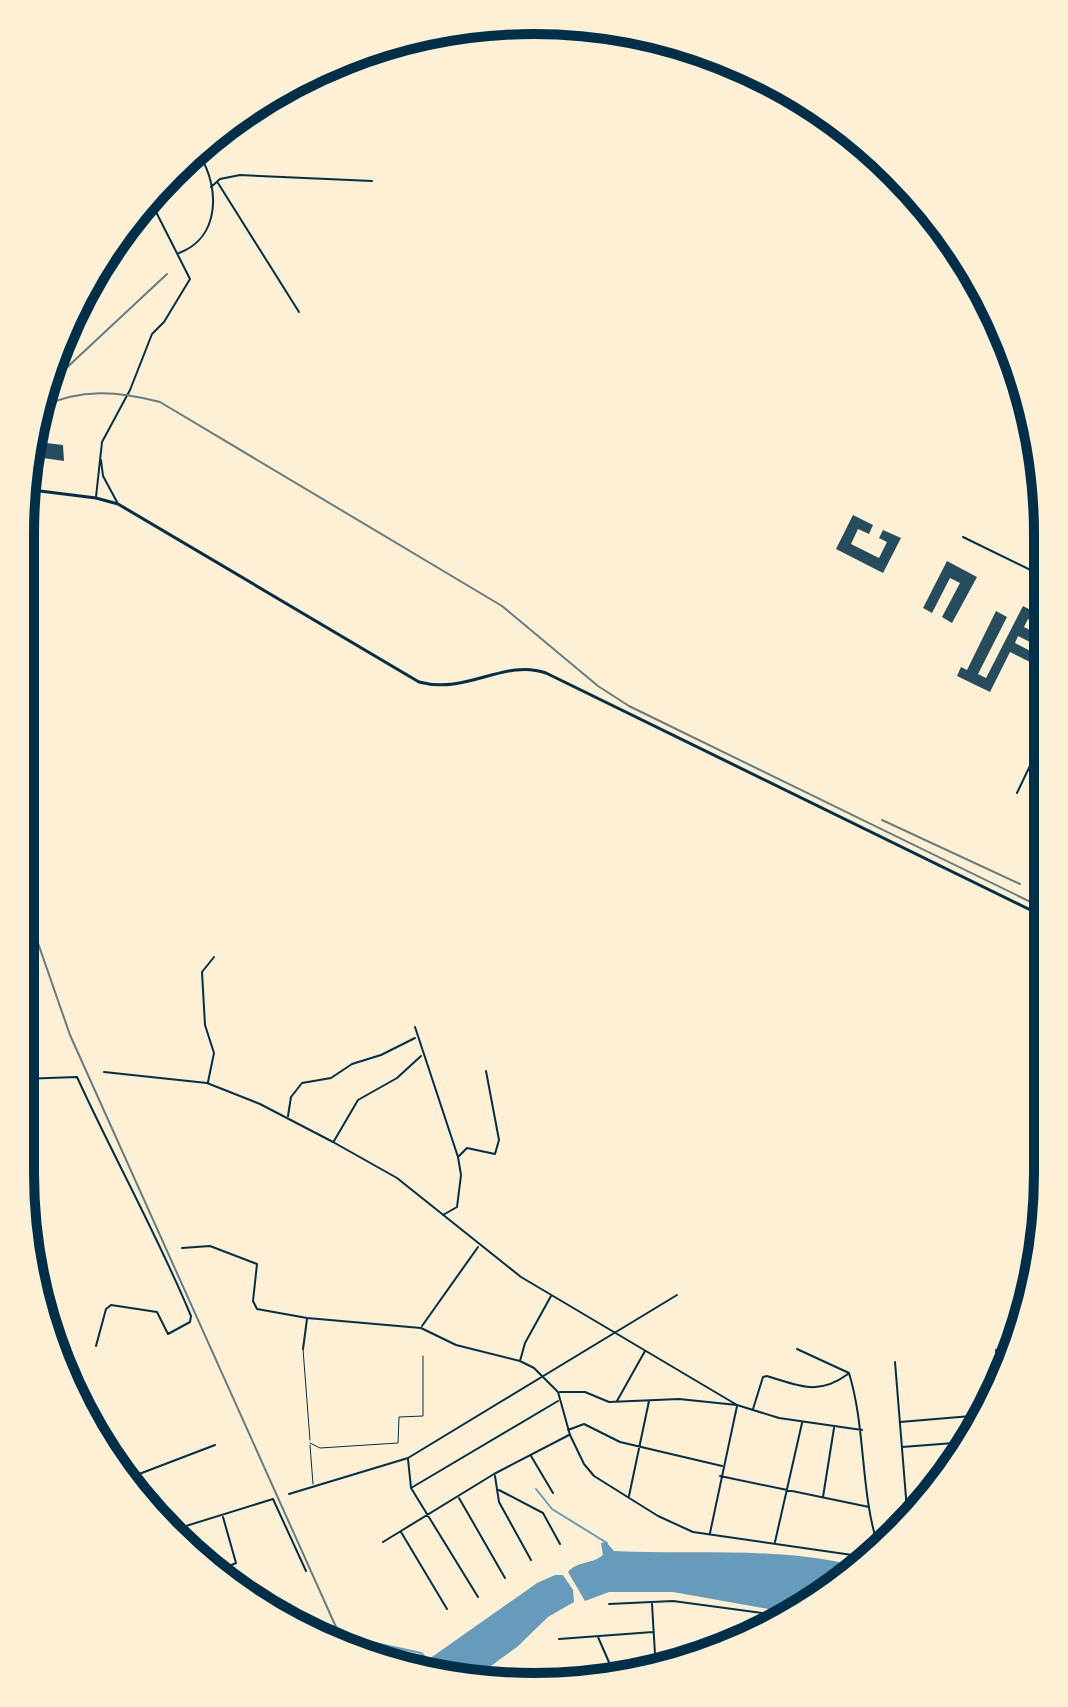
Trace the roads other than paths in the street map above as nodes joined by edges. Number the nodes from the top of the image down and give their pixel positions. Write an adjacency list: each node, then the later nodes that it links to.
1 (202, 160): 4 (street)
2 (372, 181): 3 (street)
3 (218, 182): 4 (street); 7 (street)
4 (211, 187): 6 (street)
5 (154, 208): 6 (street)
6 (178, 253): 8 (street)
7 (299, 312)
8 (100, 455): 9 (street); 10 (street)
9 (107, 482): 10 (street); 13 (street)
10 (97, 489): 12 (street)
11 (36, 490): 12 (main road)
12 (96, 498): 13 (main road)
13 (118, 504): 18 (main road)
14 (963, 537): 15 (street)
15 (1034, 572)
16 (1034, 757): 17 (street)
17 (1017, 793)
18 (1034, 912)
19 (214, 957): 26 (street)
20 (415, 1027): 21 (street)
21 (416, 1037): 22 (street); 27 (street)
22 (422, 1055): 28 (street); 29 (street)
23 (486, 1071): 29 (street)
24 (104, 1072): 26 (street)
25 (34, 1079): 38 (street)
26 (207, 1083): 27 (street)
27 (287, 1118): 28 (street)
28 (333, 1142): 30 (street)
29 (458, 1157): 30 (street)
30 (442, 1215): 31 (street)
31 (479, 1246): 33 (street); 36 (street)
32 (182, 1248): 35 (street)
33 (552, 1295): 37 (street); 43 (street)
34 (677, 1295): 37 (street)
35 (307, 1318): 36 (street); 39 (street)
36 (421, 1328): 43 (street)
37 (613, 1331): 41 (street); 46 (street)
38 (96, 1346)
39 (303, 1349): 60 (lane)
40 (797, 1349): 45 (street)
41 (646, 1351): 50 (street); 51 (street)
42 (423, 1356): 60 (lane)
43 (520, 1361): 46 (street)
44 (895, 1362): 55 (street)
45 (849, 1373): 52 (street); 58 (street)
46 (542, 1375): 47 (street); 66 (street)
47 (558, 1392): 48 (street); 50 (street)
48 (561, 1400): 57 (street); 72 (street)
49 (649, 1400): 50 (street); 51 (street); 63 (street)
50 (616, 1402)
51 (737, 1405): 52 (street); 67 (street)
52 (753, 1410): 54 (street)
53 (971, 1416): 55 (street)
54 (802, 1422): 56 (street); 74 (street)
55 (898, 1422): 64 (street)
56 (834, 1427): 58 (street); 79 (street)
57 (568, 1430): 59 (street); 63 (street)
58 (862, 1430): 80 (street)
59 (570, 1435): 65 (street); 78 (street)
60 (310, 1443): 71 (lane)
61 (955, 1443): 64 (street)
62 (215, 1445): 69 (street)
63 (639, 1447): 67 (street); 78 (street)
64 (900, 1448): 81 (street)
65 (530, 1455): 68 (street); 75 (street)
66 (408, 1458): 72 (street); 76 (street)
67 (722, 1466): 70 (street)
68 (494, 1474): 73 (street); 77 (street)
69 (136, 1475)
70 (720, 1476): 74 (street); 86 (street)
71 (313, 1486)
72 (411, 1488): 82 (street)
73 (498, 1489): 91 (street); 93 (street)
74 (786, 1491): 79 (street); 90 (street)
75 (553, 1493)
76 (289, 1494)
77 (458, 1497): 82 (street); 96 (street)
78 (629, 1497): 86 (street)
79 (823, 1499): 80 (street)
80 (870, 1507): 87 (street)
81 (907, 1507)
82 (428, 1514): 85 (street); 97 (street)
83 (222, 1515): 84 (street); 94 (street); 95 (street)
84 (181, 1528)
85 (400, 1531): 89 (street); 100 (street)
86 (709, 1535): 90 (street)
87 (875, 1536): 88 (street)
88 (878, 1536)
89 (383, 1542)
90 (775, 1542): 92 (street)
91 (560, 1544)
92 (856, 1555)
93 (531, 1560)
94 (227, 1567)
95 (306, 1571)
96 (505, 1578)
97 (478, 1597)
98 (652, 1603): 99 (street); 101 (street); 102 (street)
99 (609, 1604)
100 (447, 1609)
101 (769, 1614)
102 (653, 1632): 104 (street); 107 (street)
103 (731, 1632): 106 (street)
104 (598, 1636): 105 (street); 108 (street)
105 (559, 1639)
106 (709, 1641)
107 (655, 1658)
108 (611, 1667)

